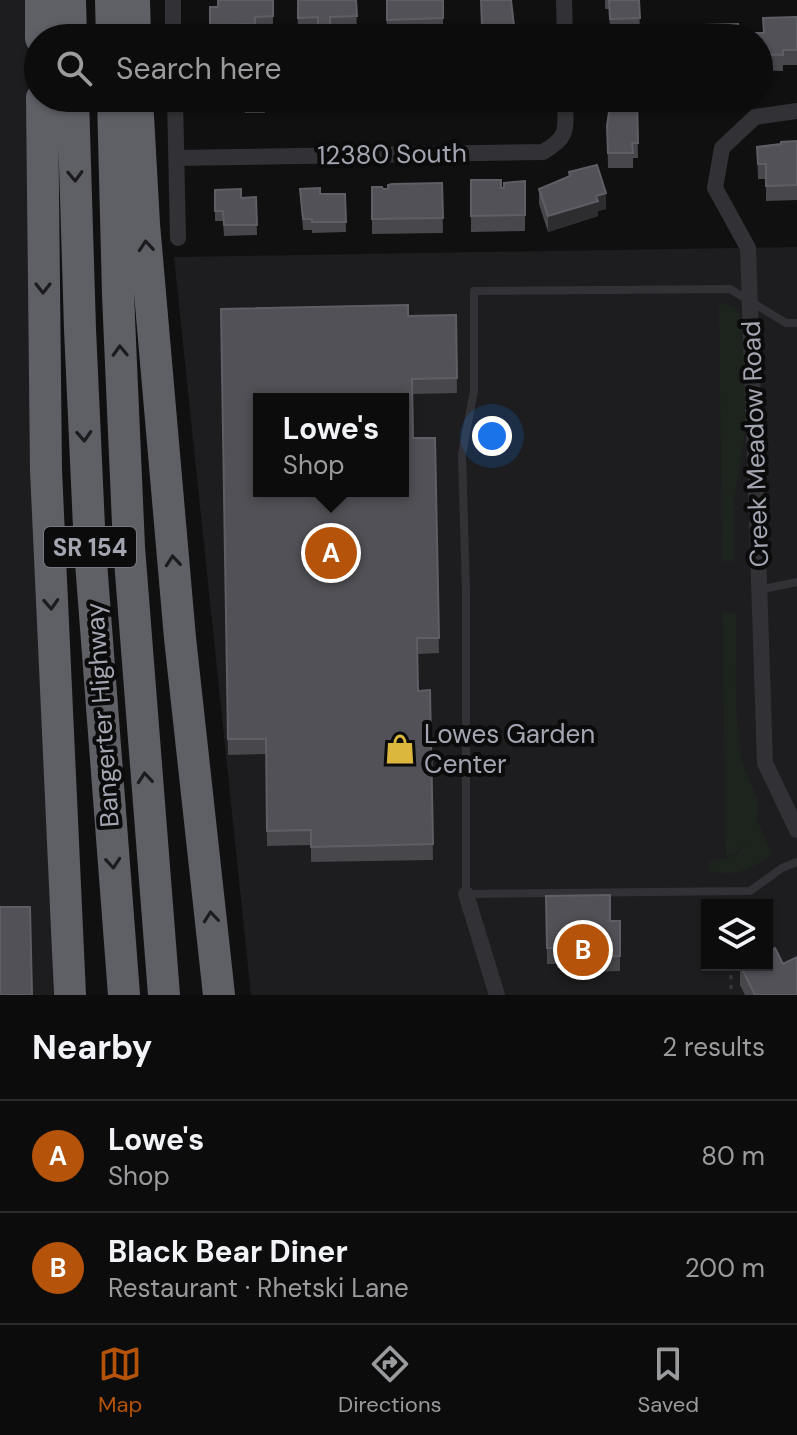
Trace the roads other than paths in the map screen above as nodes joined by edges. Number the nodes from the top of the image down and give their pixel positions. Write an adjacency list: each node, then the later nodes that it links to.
1 (41, 0): 7 (highway)
2 (70, 0): 8 (highway)
3 (111, 0): 9 (highway)
4 (134, 0): 10 (highway)
5 (173, 0): 11 (street)
6 (564, 0): 12 (street)
7 (41, 24)
8 (71, 24)
9 (112, 24)
10 (135, 24)
11 (173, 24)
12 (565, 24)
13 (797, 111): 22 (street, Creek Meadow Road)
14 (42, 112): 29 (highway, one-way to 29)
15 (74, 112): 30 (highway, Bangerter Highway / SR 154, one-way to 30)
16 (113, 112): 31 (highway, Bangerter Highway / SR 154, one-way to 16)
17 (138, 112): 32 (highway, one-way to 17)
18 (175, 112): 20 (street)
19 (565, 112): 20 (street, 12380 South)
20 (176, 158): 21 (street)
21 (178, 238)
22 (750, 304): 23 (lane); 25 (street, Creek Meadow Road); 28 (lane)
23 (797, 323)
24 (797, 582): 25 (lane)
25 (759, 590): 26 (street, Creek Meadow Road)
26 (797, 830)
27 (797, 862): 28 (lane)
28 (466, 894): 33 (street)
29 (70, 995)
30 (124, 995)
31 (164, 995)
32 (219, 995)
33 (497, 995)

